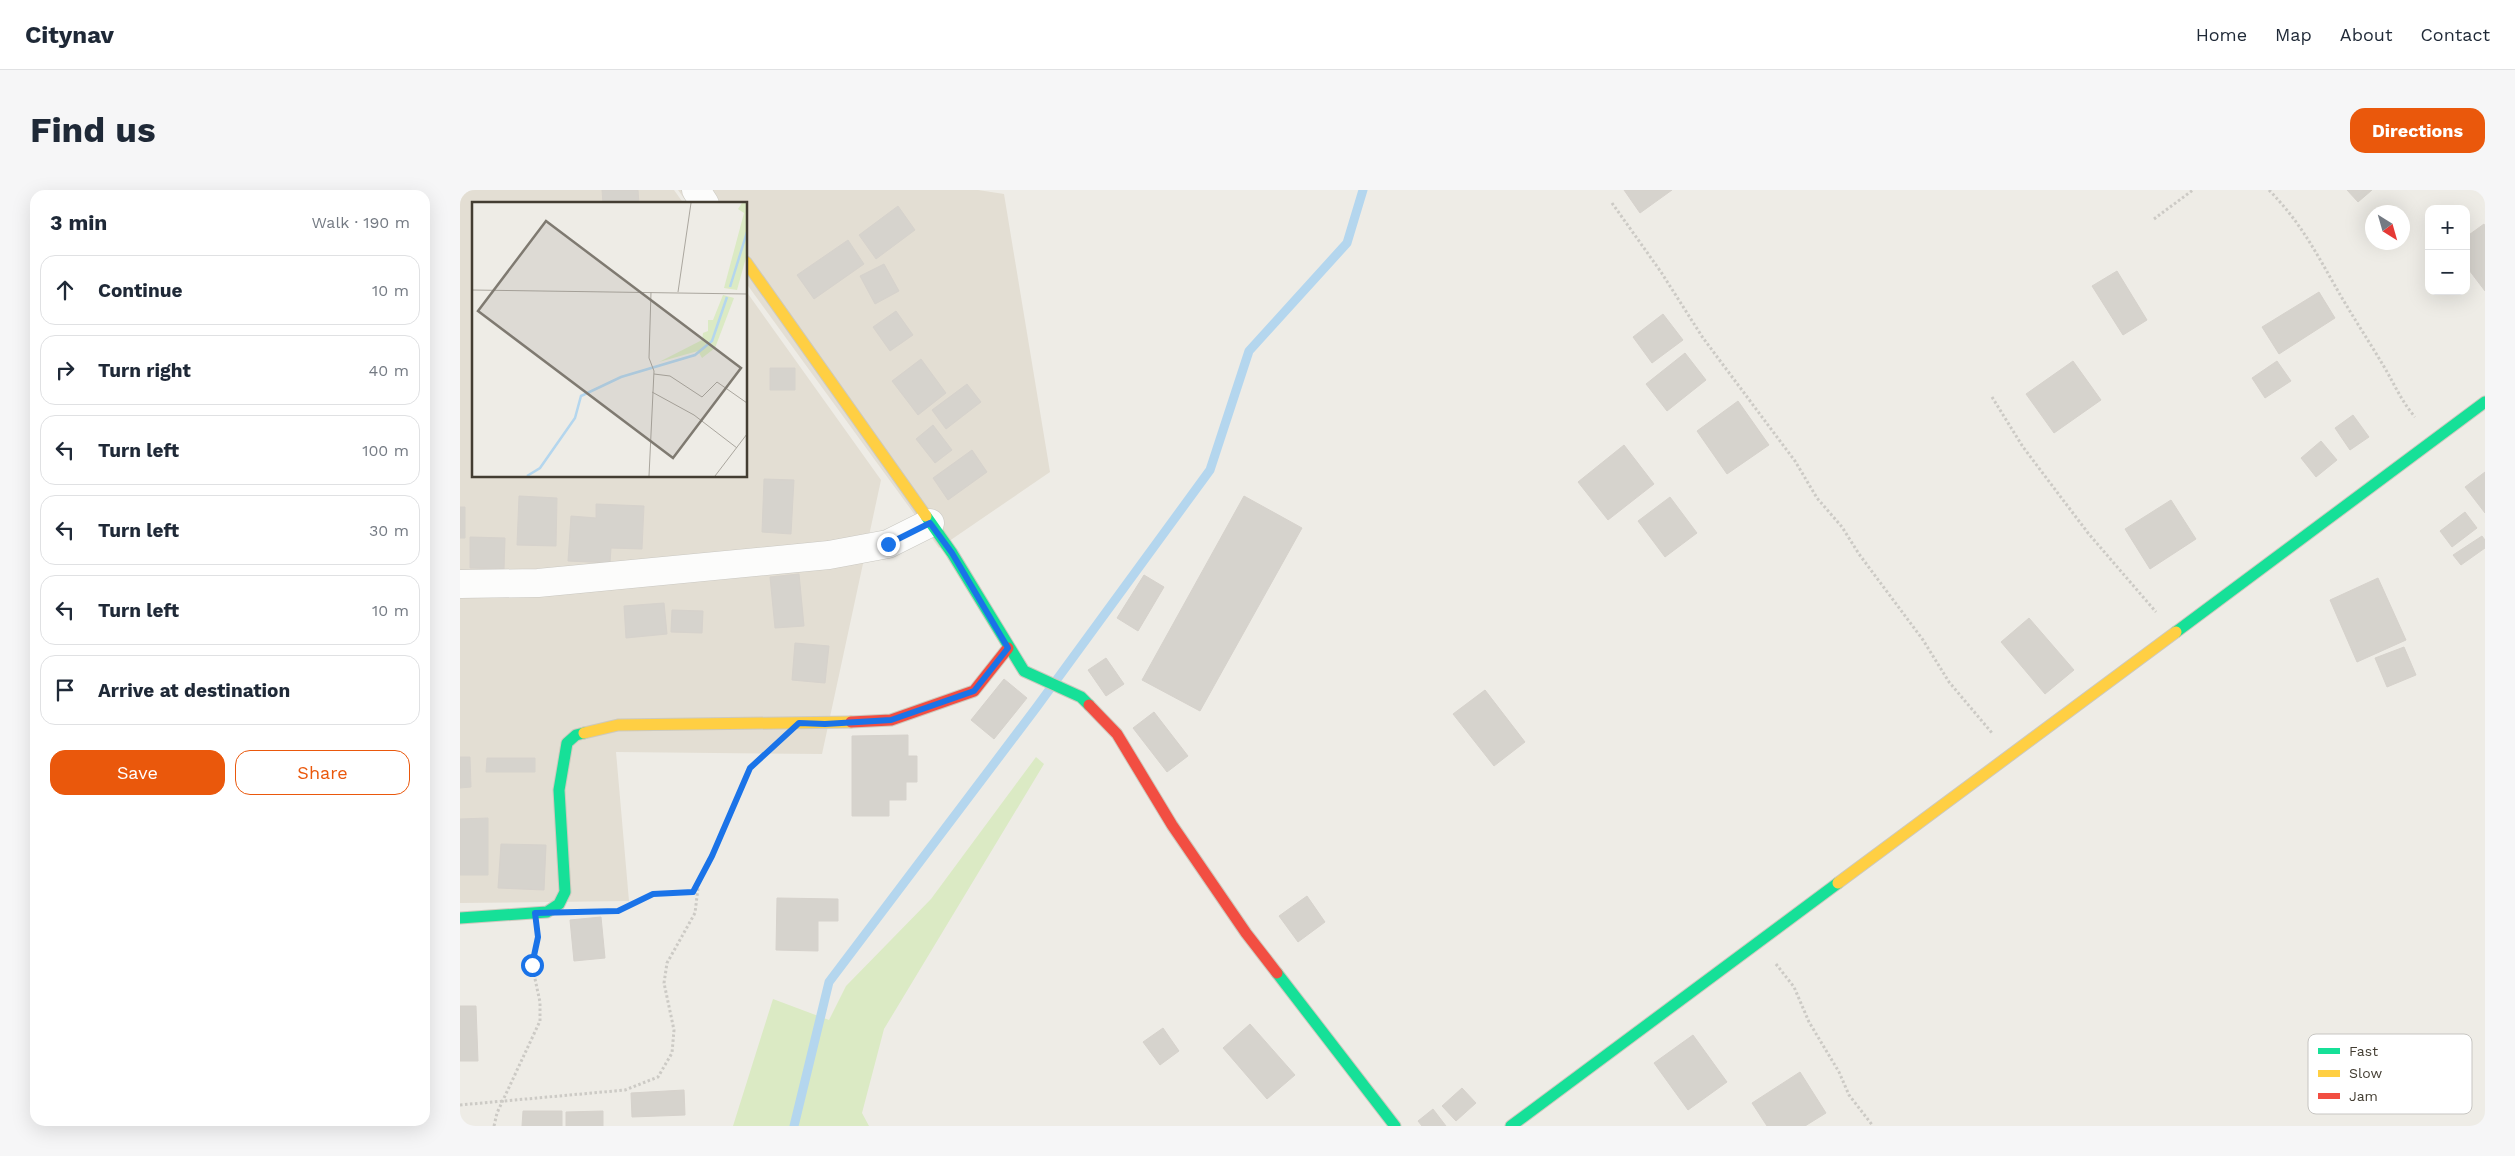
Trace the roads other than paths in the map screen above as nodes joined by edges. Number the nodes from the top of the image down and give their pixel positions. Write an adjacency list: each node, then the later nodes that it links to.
1 (696, 190): 2 (street)
2 (704, 202)
3 (748, 265): 5 (street)
4 (2485, 402): 10 (street)
5 (930, 523): 6 (street); 7 (street)
6 (460, 584)
7 (1008, 648): 8 (street); 9 (street)
8 (460, 918)
9 (1395, 1126)
10 (1511, 1126)

